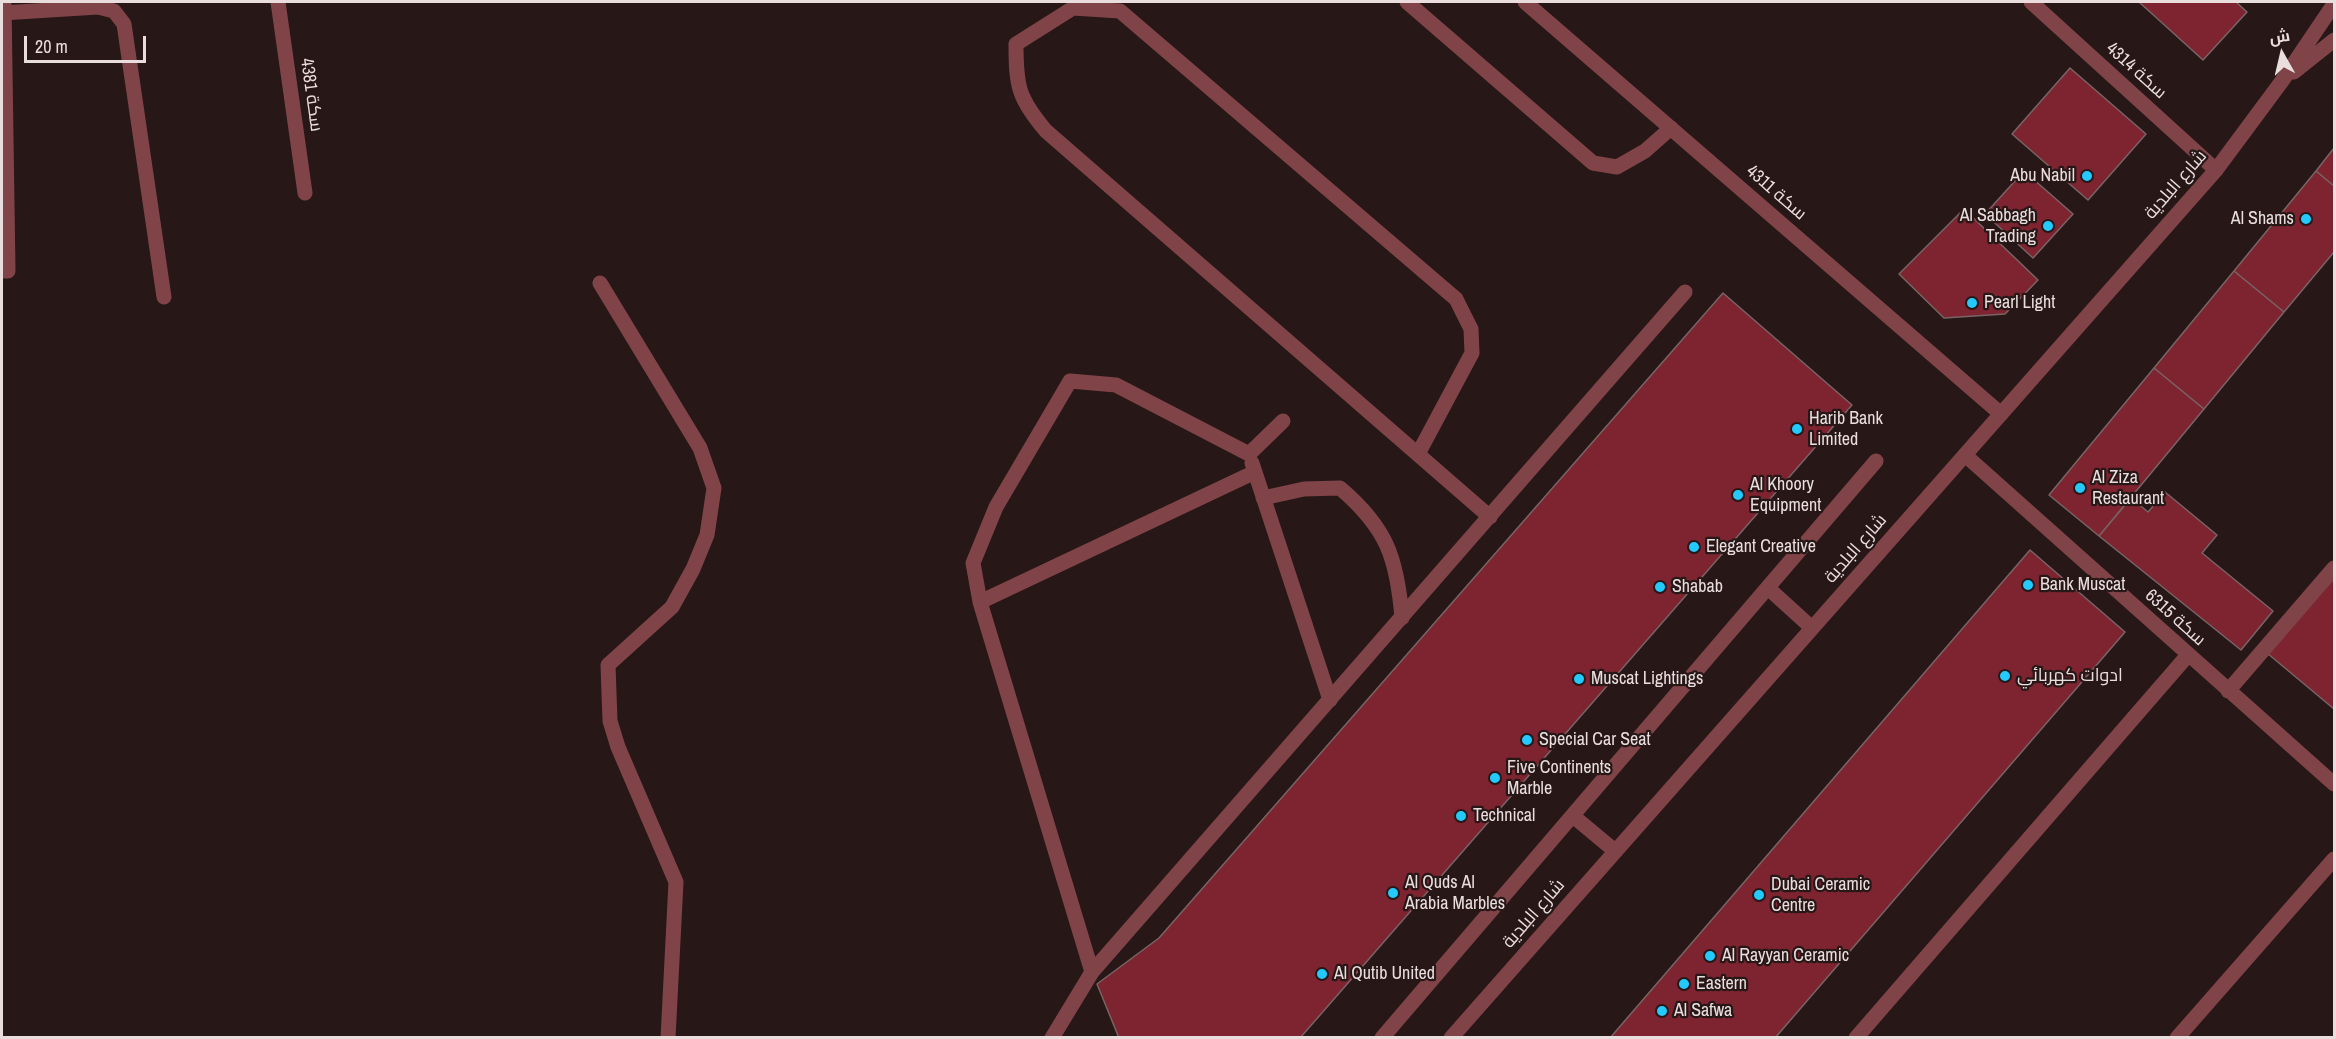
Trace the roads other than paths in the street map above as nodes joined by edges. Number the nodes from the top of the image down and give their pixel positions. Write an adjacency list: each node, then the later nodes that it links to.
1 (278, 2): 11 (street, سكة 4381)
2 (1407, 2): 9 (street)
3 (1526, 2): 9 (street, سكة 4311)
4 (2031, 2): 10 (street, سكة 4314)
5 (2334, 4): 8 (street, شارع البلدية)
6 (3, 9): 12 (street); 15 (street)
7 (2334, 39): 8 (street, شارع البلدية)
8 (2282, 81): 10 (street, شارع البلدية)
9 (1671, 128): 16 (street, سكة 4311)
10 (2216, 170): 16 (street, شارع البلدية)
11 (305, 194)
12 (4, 275)
13 (600, 283): 39 (street)
14 (1685, 292): 24 (street)
15 (164, 297)
16 (2001, 414): 20 (street, شارع البلدية)
17 (1283, 421): 18 (street)
18 (1249, 454): 22 (street); 27 (street)
19 (1418, 454): 19 (street); 24 (street)
20 (1965, 455): 29 (street, شارع البلدية); 30 (street, سكة 6315)
21 (1876, 461): 26 (street)
22 (1254, 472): 23 (street); 27 (street)
23 (1263, 498): 28 (street); 32 (street)
24 (1490, 517): 28 (street)
25 (2334, 568): 31 (street)
26 (1768, 588): 29 (street); 34 (street)
27 (981, 602): 37 (street)
28 (1402, 618): 32 (street)
29 (1812, 628): 35 (street, شارع البلدية)
30 (2188, 655): 31 (street, سكة 6315); 42 (street)
31 (2228, 691): 33 (street, سكة 6315)
32 (1330, 700): 37 (street)
33 (2334, 784)
34 (1573, 816): 35 (street); 38 (street)
35 (1615, 851): 41 (street, شارع البلدية)
36 (2334, 859): 43 (street)
37 (1092, 972): 40 (street)
38 (1383, 1037)
39 (668, 1038)
40 (1052, 1038)
41 (1451, 1038)
42 (1856, 1038)
43 (2176, 1038)

